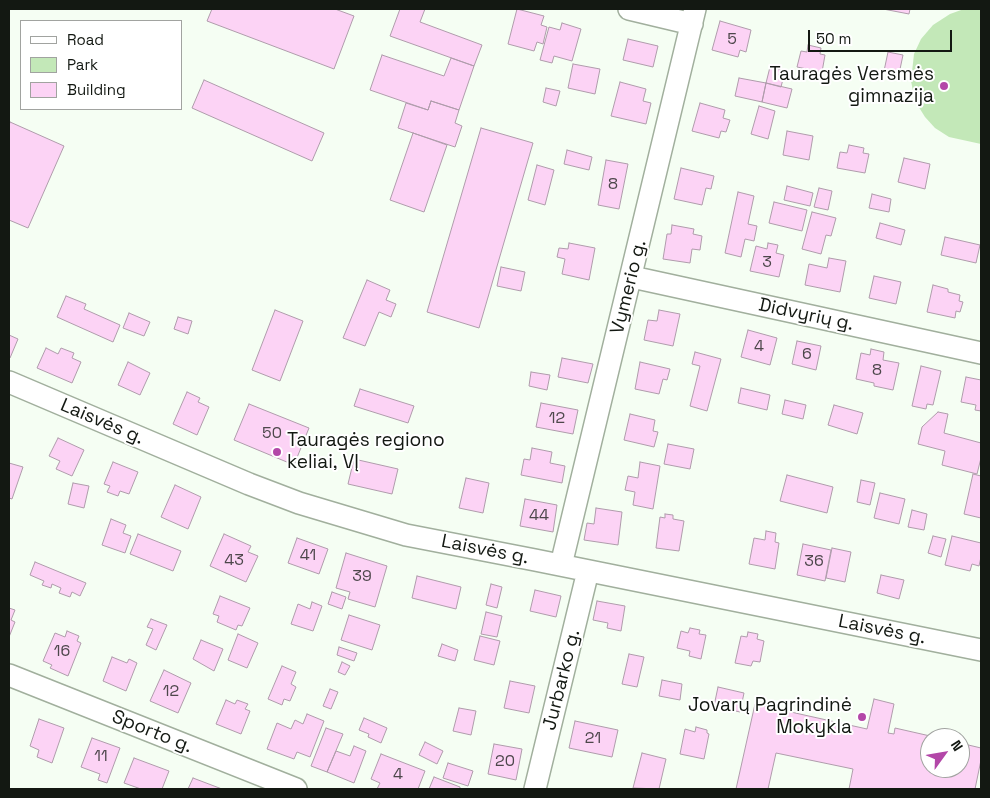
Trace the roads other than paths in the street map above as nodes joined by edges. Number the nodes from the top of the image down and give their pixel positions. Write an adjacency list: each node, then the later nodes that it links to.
1 (629, 9): 2 (street)
2 (694, 16): 3 (street, Vymerio g.)
3 (632, 277): 4 (street, Didvyrių g.); 6 (street, Vymerio g.)
4 (981, 353)
5 (9, 382): 6 (street, Laisvės g.)
6 (561, 565): 7 (street, Laisvės g.)
7 (588, 571): 8 (street, Laisvės g.); 11 (street, Jurbarko g.)
8 (981, 650)
9 (9, 675): 10 (street, Sporto g.)
10 (296, 789)
11 (535, 789)

